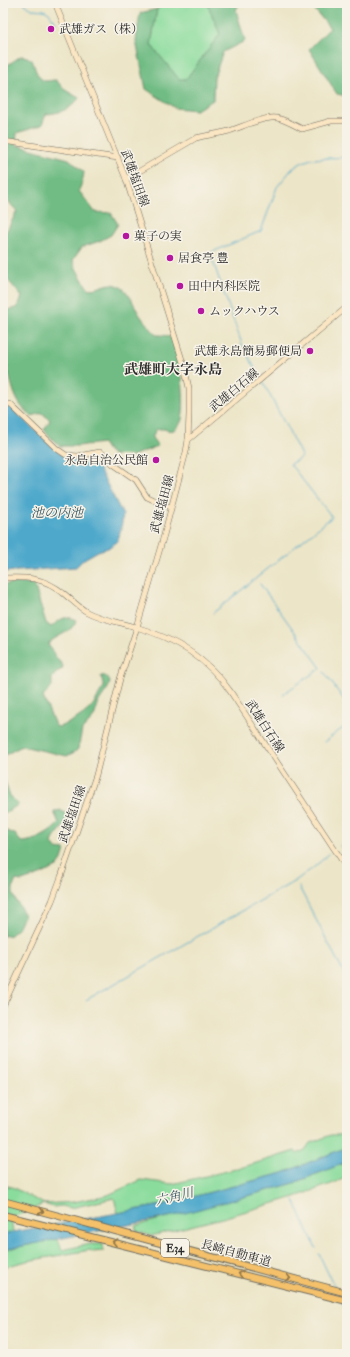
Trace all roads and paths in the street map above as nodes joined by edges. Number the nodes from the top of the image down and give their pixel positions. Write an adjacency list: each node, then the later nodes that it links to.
1 (55, 3): 4 (main road, 武雄塩田線)
2 (347, 121): 5 (main road)
3 (3, 141): 4 (main road)
4 (118, 158): 5 (main road, 武雄塩田線)
5 (126, 179): 8 (main road, 武雄塩田線)
6 (347, 307): 8 (main road, 武雄白石線)
7 (3, 405): 9 (main road)
8 (188, 440): 9 (main road, 武雄塩田線)
9 (171, 507): 11 (main road, 武雄塩田線)
10 (3, 578): 11 (main road, 武雄白石線)
11 (137, 627): 12 (main road, 武雄白石線); 13 (main road, 武雄塩田線)
12 (347, 868)
13 (3, 1006)
14 (3, 1201): 16 (highway, 長崎自動車道 / E34, one-way to 16)
15 (3, 1215): 17 (highway, 長崎自動車道 / E34, one-way to 15)
16 (347, 1293)
17 (347, 1301)

